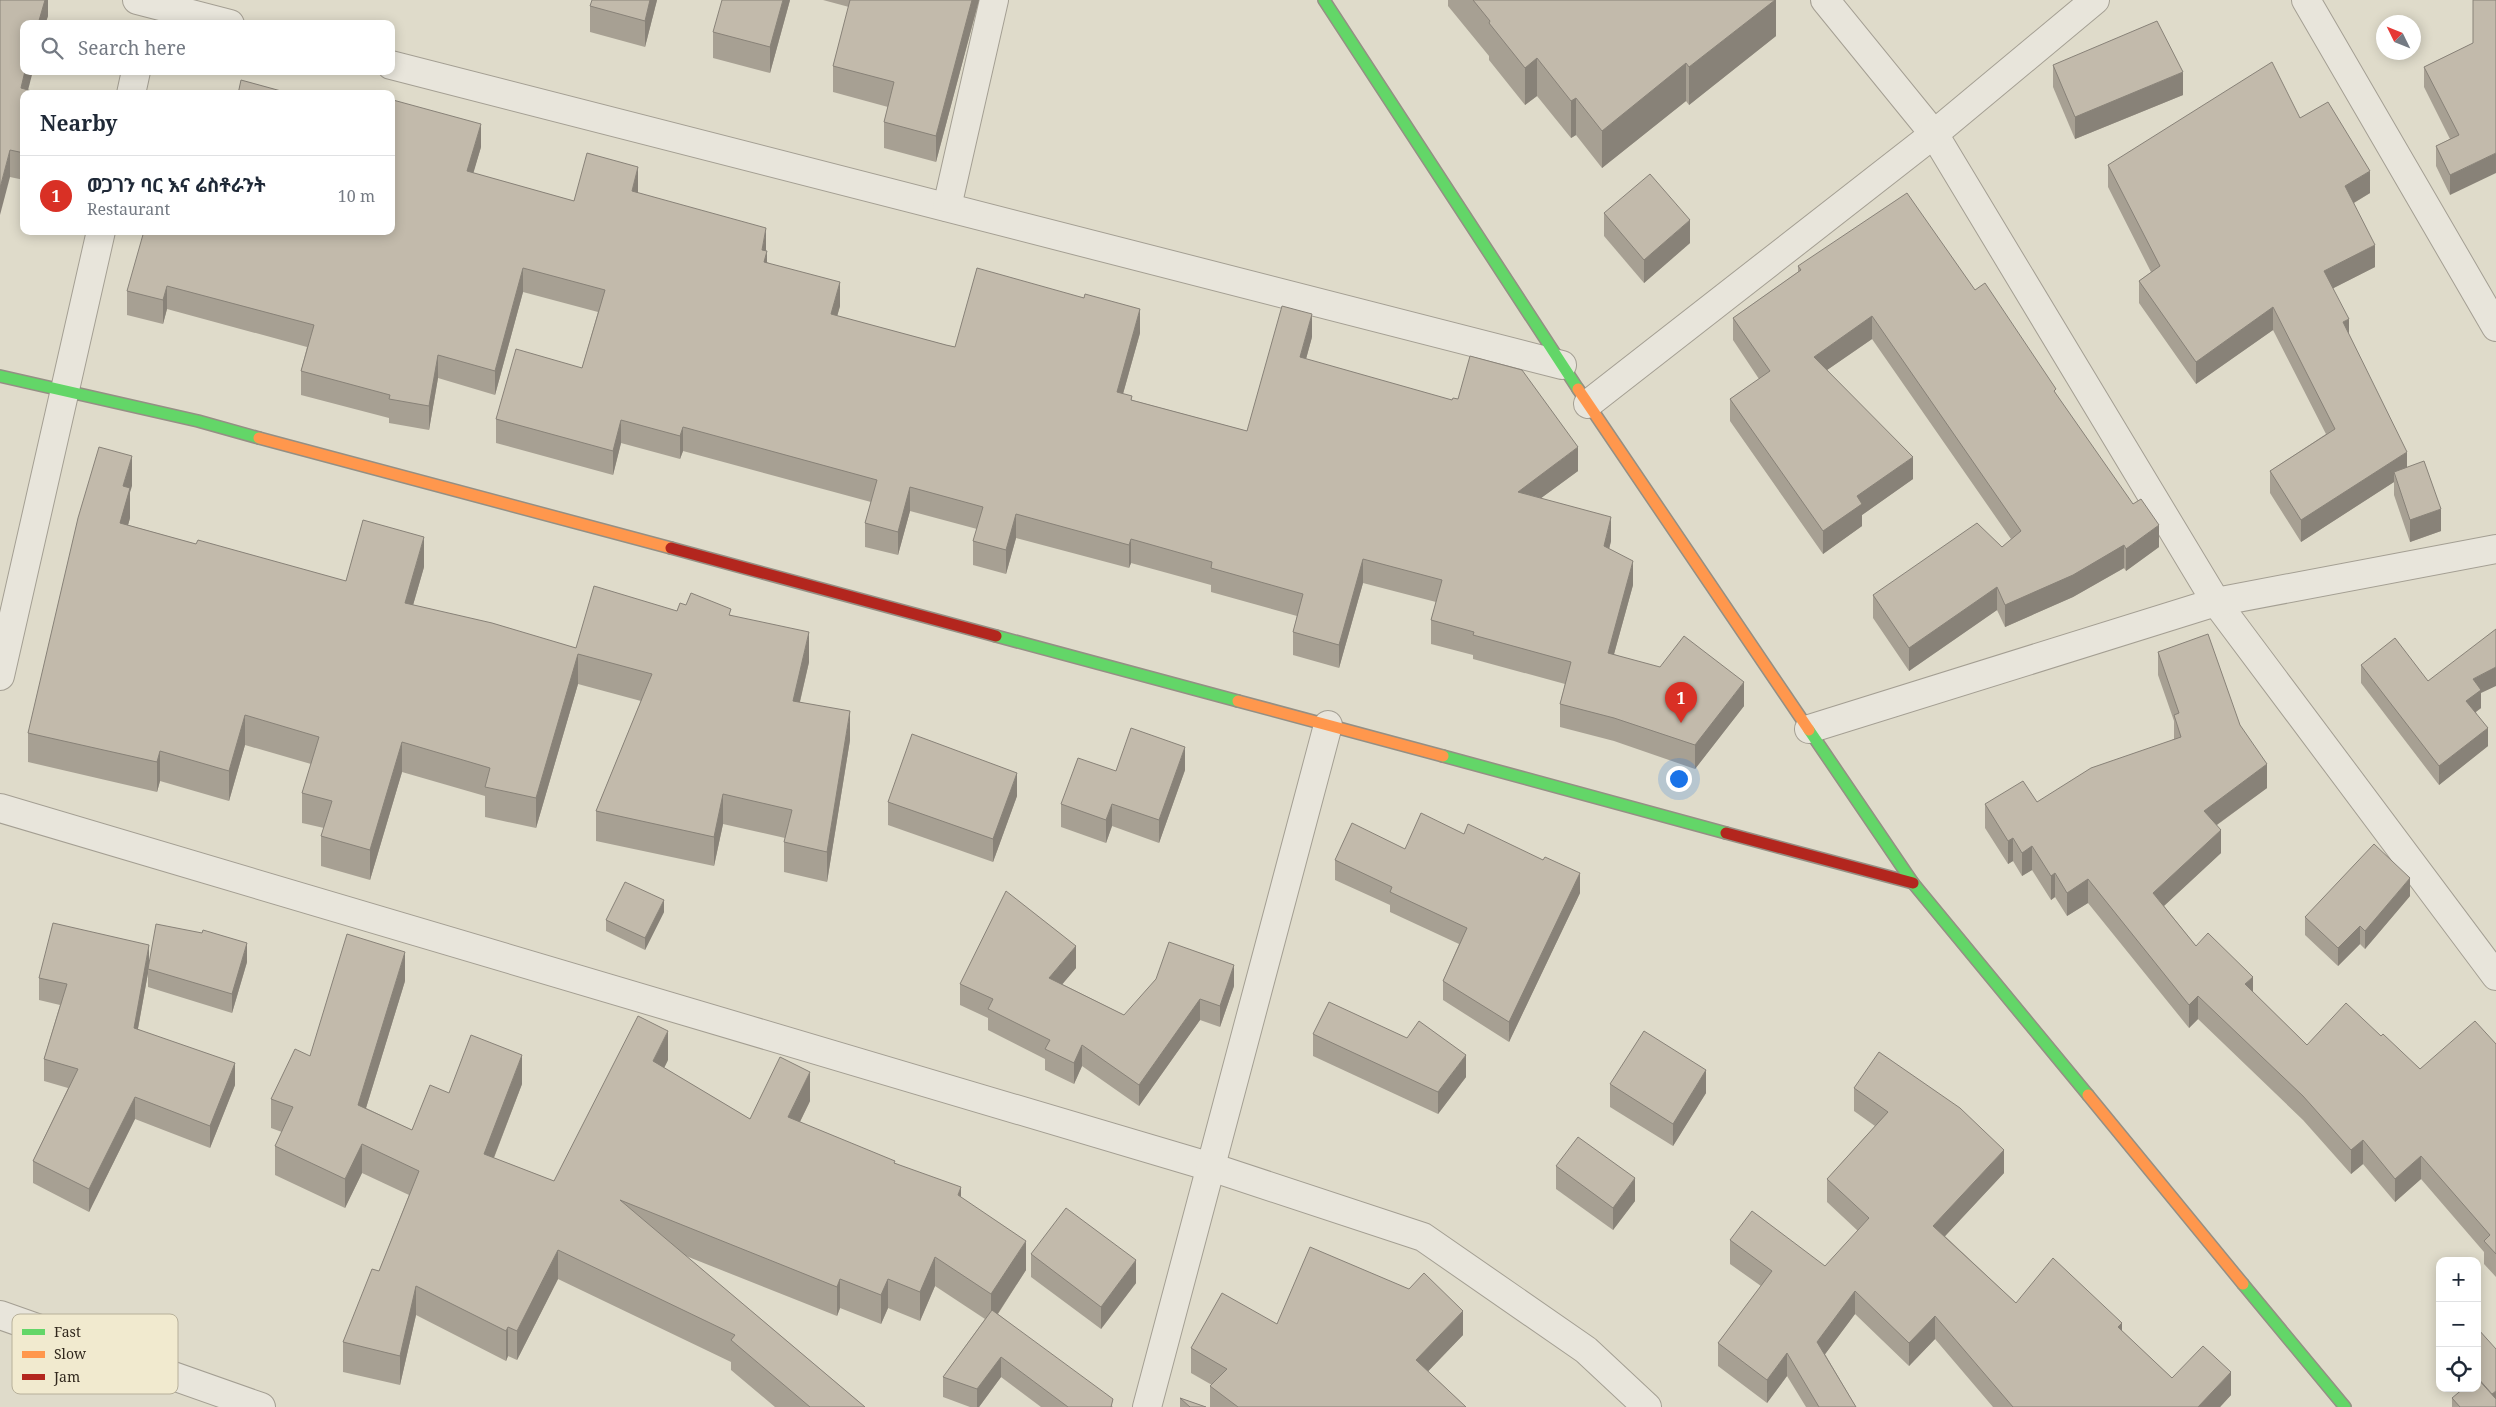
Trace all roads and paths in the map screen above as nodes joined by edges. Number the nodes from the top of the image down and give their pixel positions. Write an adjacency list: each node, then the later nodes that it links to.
1 (994, 0): 12 (street)
2 (1324, 0): 15 (street)
3 (1825, 0): 11 (street)
4 (2096, 0): 11 (street)
5 (2306, 0): 14 (street)
6 (146, 7): 7 (street)
7 (210, 20)
8 (395, 66): 12 (street)
9 (135, 75): 10 (street)
10 (132, 90)
11 (1934, 134): 18 (street); 20 (street)
12 (947, 207): 15 (street)
13 (100, 235): 17 (street)
14 (2496, 327)
15 (1562, 364): 18 (street)
16 (0, 376): 17 (street)
17 (66, 393): 21 (street); 22 (street)
18 (1588, 404): 23 (street)
19 (2496, 549): 20 (street)
20 (2216, 602): 23 (street); 26 (street)
21 (0, 676)
22 (1328, 725): 25 (street); 27 (street)
23 (1809, 729): 25 (street)
24 (0, 808): 27 (street)
25 (1913, 883): 34 (street)
26 (2496, 976)
27 (1210, 1167): 32 (street); 33 (street)
28 (0, 1315): 29 (street)
29 (12, 1319)
30 (178, 1378): 31 (street)
31 (261, 1407)
32 (1147, 1407)
33 (1647, 1407)
34 (2345, 1407)

